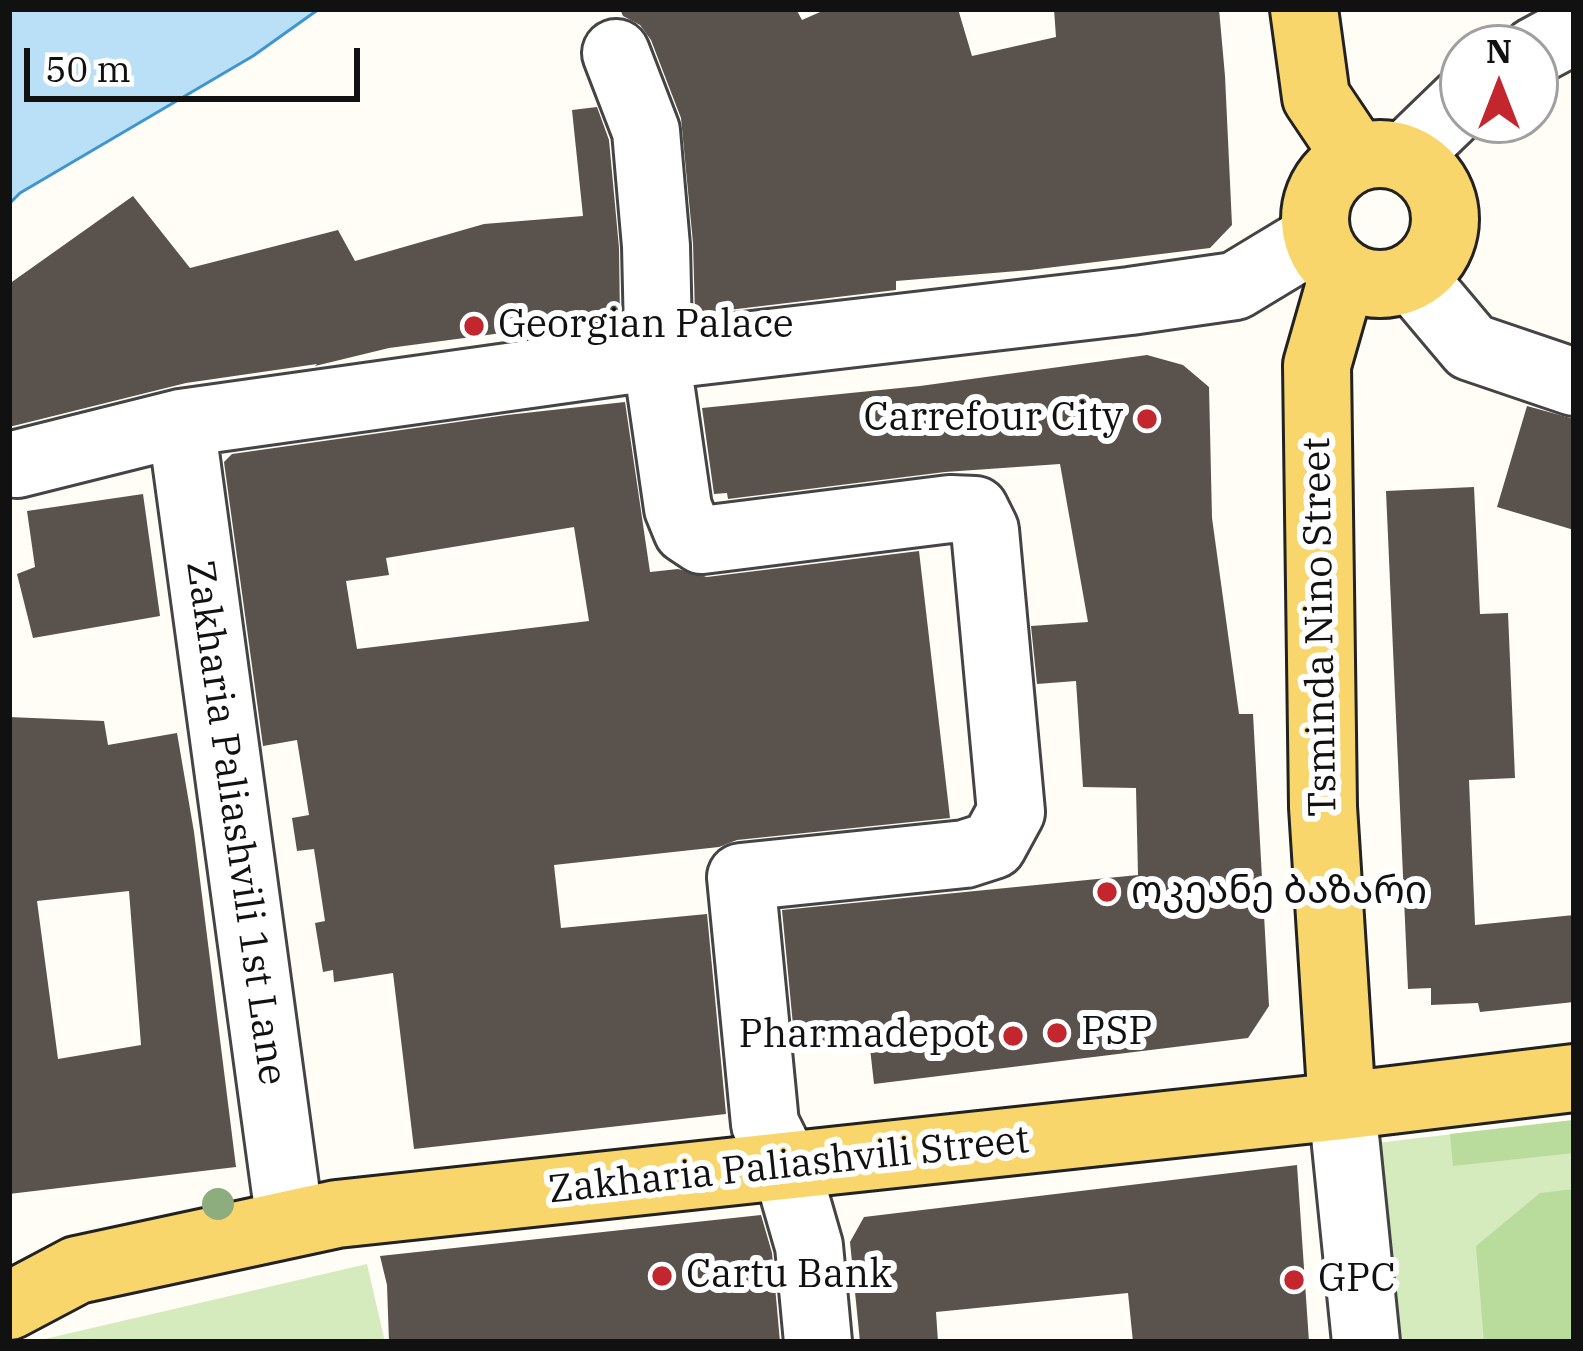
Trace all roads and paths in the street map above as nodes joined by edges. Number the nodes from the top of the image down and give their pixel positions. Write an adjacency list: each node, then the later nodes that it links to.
1 (1304, 9): 4 (main road)
2 (616, 53): 7 (street)
3 (1439, 117): 4 (street)
4 (1380, 158): 5 (main road); 6 (main road)
5 (1329, 255): 6 (main road); 7 (street); 12 (main road, Tsminda Nino Street)
6 (1412, 277): 8 (street)
7 (658, 356): 9 (street); 13 (street)
8 (1574, 382)
9 (181, 423): 10 (street); 14 (street, Zakharia Paliashvili 1st Lane)
10 (17, 464)
11 (1574, 1078): 12 (main road, Zakharia Paliashvili Street)
12 (1342, 1106): 13 (main road, Zakharia Paliashvili Street); 19 (street, Tsminda Nino Street)
13 (786, 1166): 14 (main road, Zakharia Paliashvili Street); 18 (street)
14 (290, 1223): 15 (main road, Zakharia Paliashvili Street)
15 (77, 1270): 16 (street, Zakharia Paliashvili Street); 17 (main road)
16 (9, 1281)
17 (9, 1306)
18 (818, 1342)
19 (1366, 1342)

